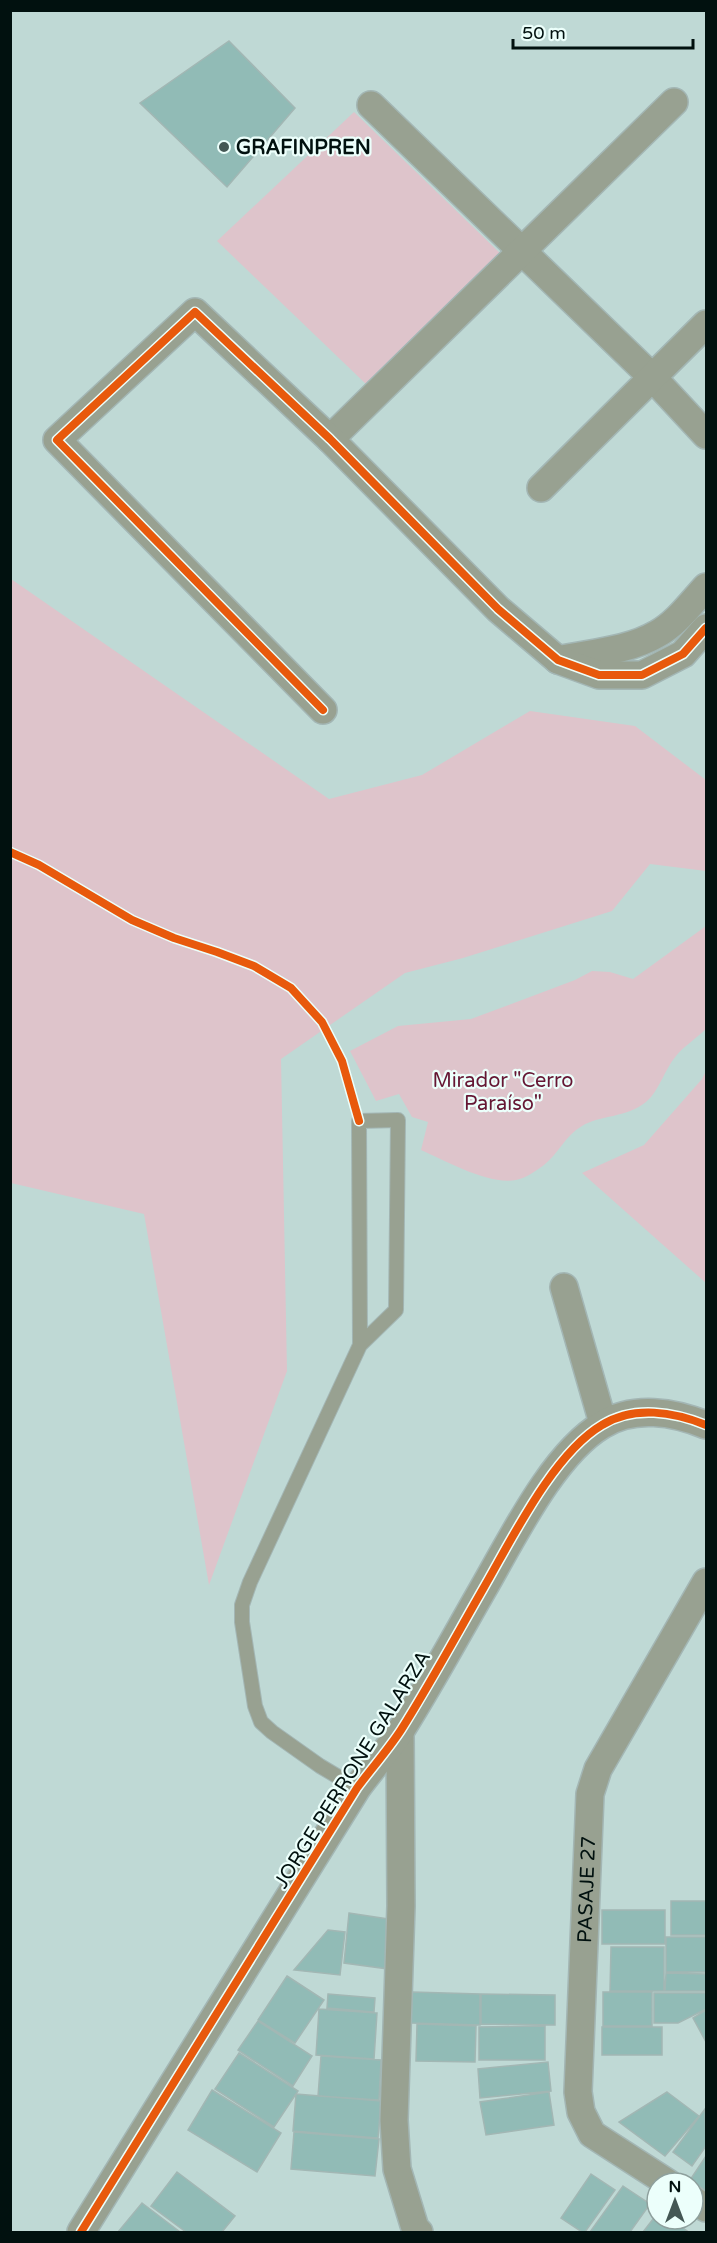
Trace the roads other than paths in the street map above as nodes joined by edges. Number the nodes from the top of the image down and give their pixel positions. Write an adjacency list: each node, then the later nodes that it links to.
1 (675, 102): 3 (street)
2 (371, 105): 3 (street)
3 (522, 251): 5 (street); 7 (street)
4 (706, 324): 5 (street)
5 (652, 377): 6 (street); 8 (street)
6 (706, 435)
7 (330, 439): 11 (street); 12 (street)
8 (541, 488)
9 (706, 587): 11 (street)
10 (706, 628): 11 (street)
11 (558, 660)
12 (323, 710)
13 (564, 1287): 15 (street)
14 (360, 1345): 14 (lane); 19 (lane)
15 (603, 1424): 16 (street, JORGE PERRONE GALARZA); 18 (street, JORGE PERRONE GALARZA)
16 (706, 1425)
17 (706, 1582): 20 (street, PASAJE 27)
18 (400, 1731): 19 (street, JORGE PERRONE GALARZA); 22 (street)
19 (357, 1788): 21 (street, JORGE PERRONE GALARZA)
20 (649, 2171)
21 (81, 2232)
22 (419, 2232)

